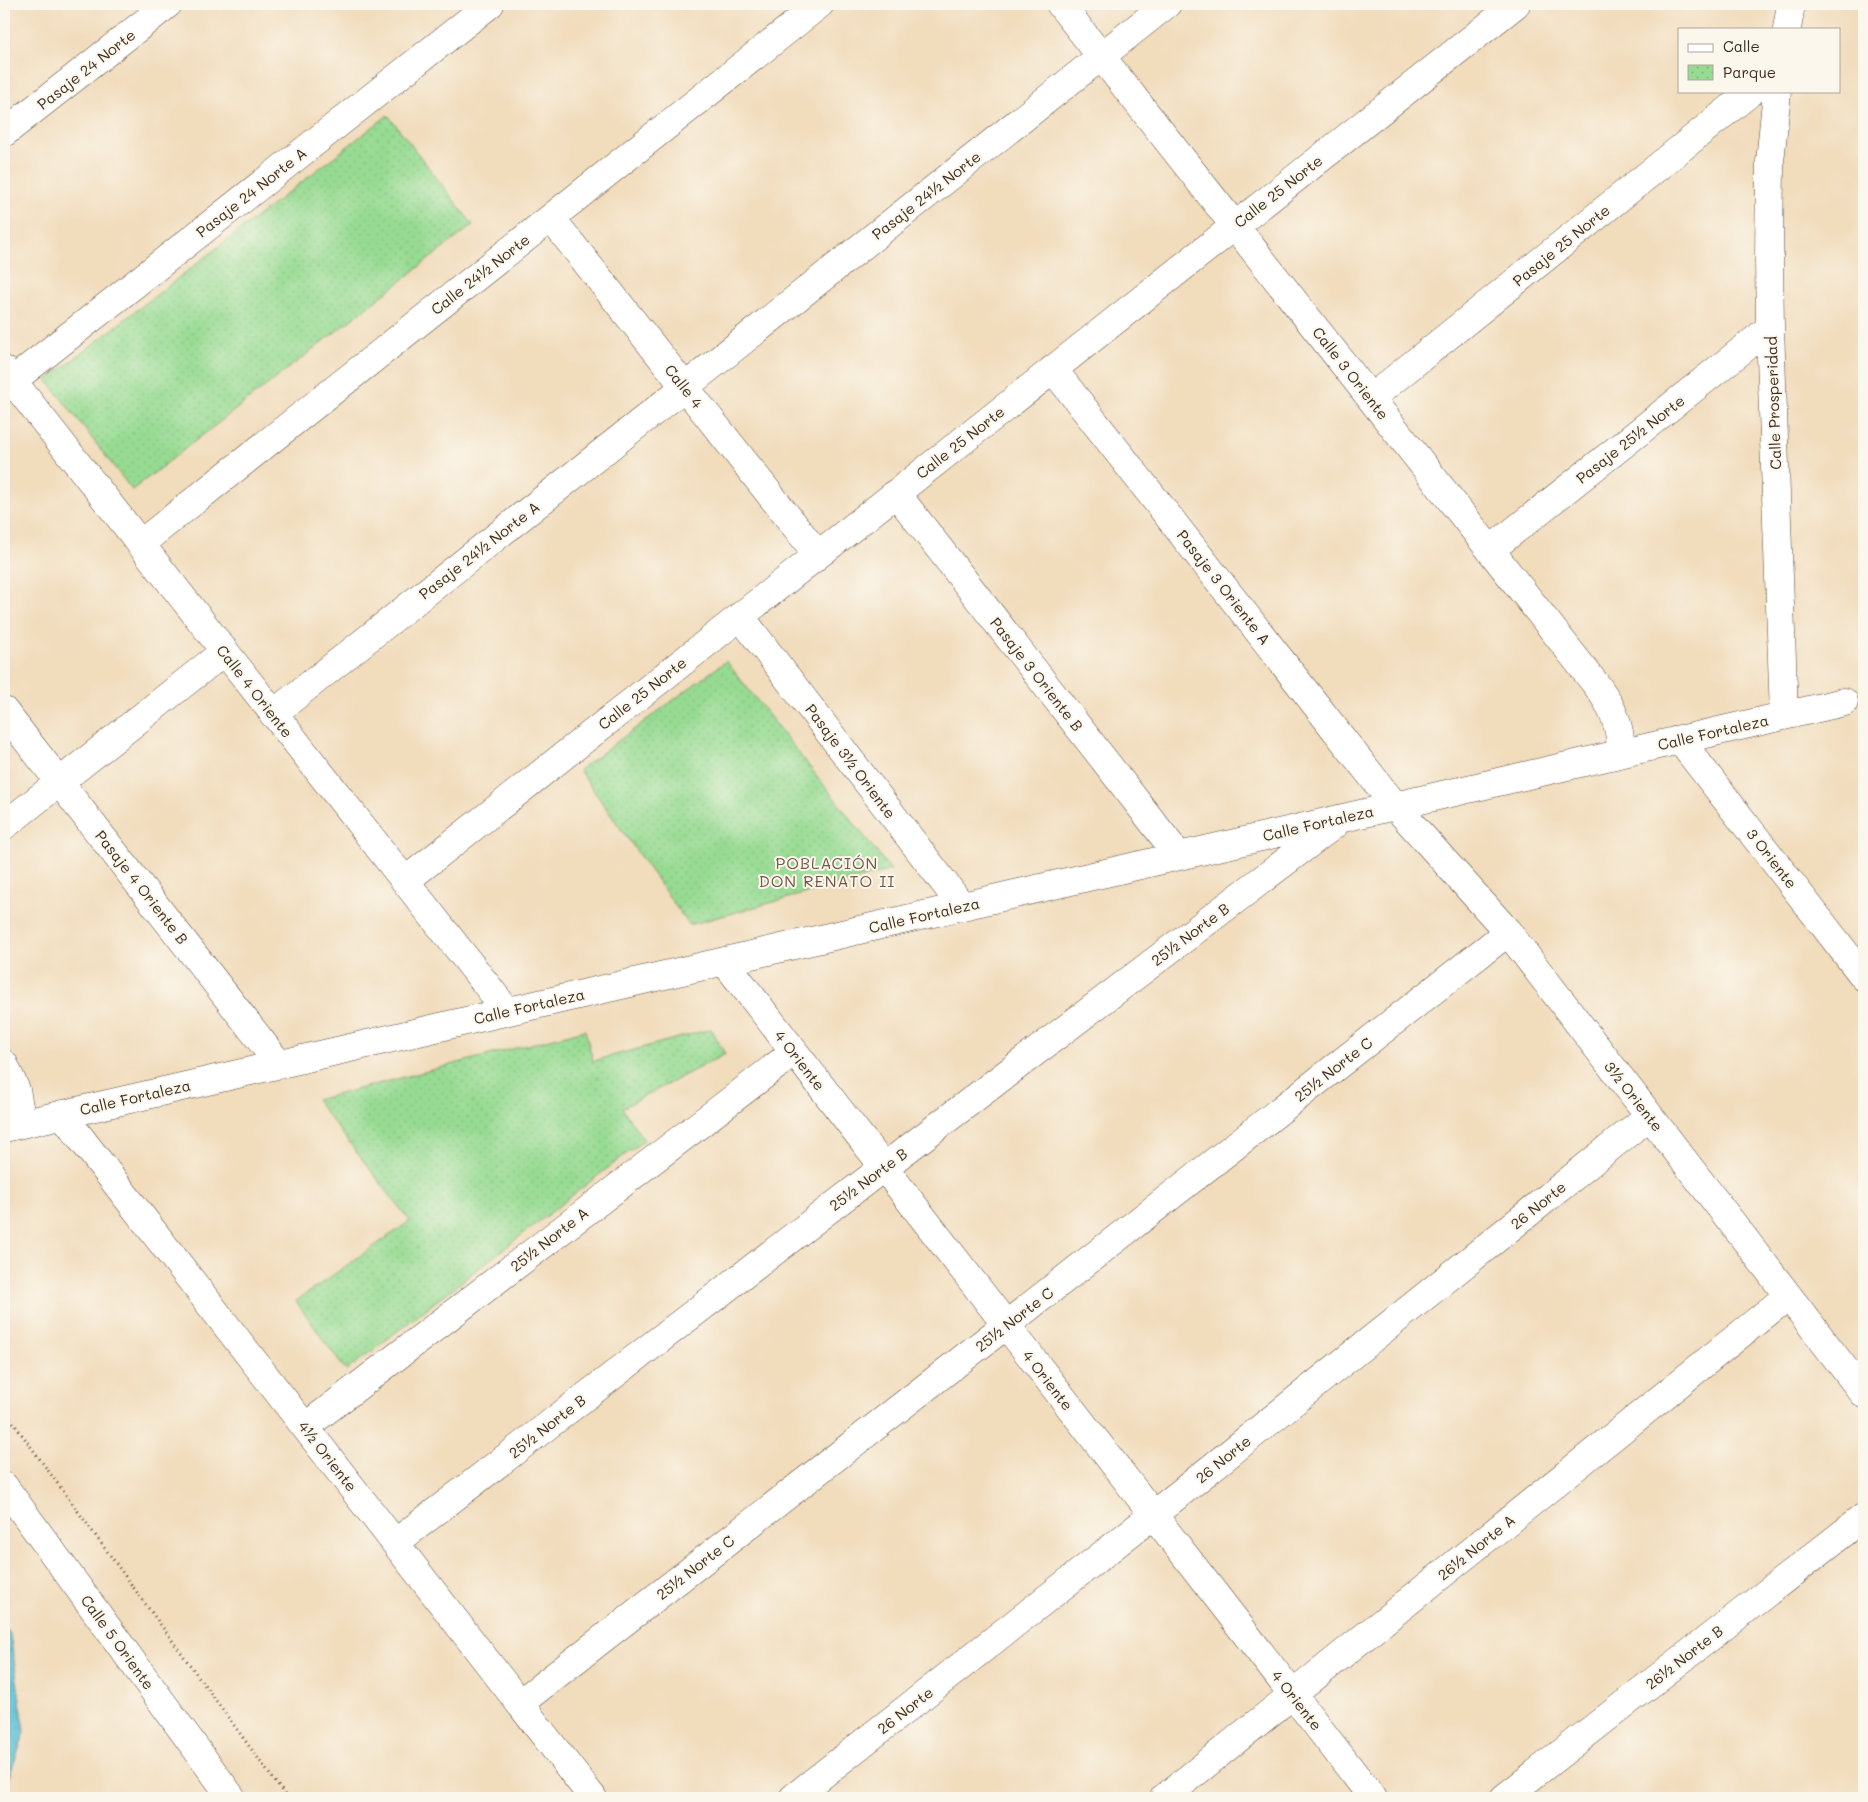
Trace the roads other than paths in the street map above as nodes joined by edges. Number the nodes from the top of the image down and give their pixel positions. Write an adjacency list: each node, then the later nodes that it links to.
1 (168, 4): 12 (street, Pasaje 24 Norte)
2 (490, 4): 17 (street, Pasaje 24 Norte A)
3 (820, 4): 13 (street, Calle 24½ Norte)
4 (1060, 4): 9 (street, Calle 3 Oriente)
5 (1166, 4): 9 (street, Pasaje 24½ Norte)
6 (1516, 4): 14 (street, Calle 25 Norte)
7 (1791, 4): 8 (street)
8 (1787, 28)
9 (1101, 56): 14 (street, Calle 3 Oriente); 18 (street, Pasaje 24½ Norte)
10 (1751, 92): 19 (street, Pasaje 25 Norte)
11 (1777, 92): 15 (street, Calle Prosperidad)
12 (4, 133)
13 (551, 218): 18 (street, Calle 4); 21 (street, Calle 24½ Norte)
14 (1234, 226): 16 (street, Calle 25 Norte); 19 (street, Calle 3 Oriente)
15 (1770, 328): 22 (street, Pasaje 25½ Norte); 29 (street, Calle Prosperidad)
16 (1053, 369): 20 (street, Calle 25 Norte); 33 (street, Pasaje 3 Oriente A)
17 (8, 376): 21 (street, Calle 4 Oriente)
18 (685, 387): 23 (street, Calle 4); 28 (street, Pasaje 24½ Norte A)
19 (1370, 398): 22 (street, Calle 3 Oriente)
20 (896, 493): 23 (street, Calle 25 Norte); 36 (street, Pasaje 3 Oriente B)
21 (140, 544): 25 (street, Calle 4 Oriente)
22 (1490, 550): 31 (street, Calle 3 Oriente)
23 (818, 555): 24 (street, Calle 25 Norte)
24 (740, 616): 37 (street, Calle 25 Norte); 38 (street, Pasaje 3½ Oriente)
25 (225, 651): 28 (street, Calle 4 Oriente); 32 (street)
26 (1844, 702): 29 (street, Calle Fortaleza)
27 (4, 711): 32 (street, Pasaje 4 Oriente B)
28 (273, 714): 37 (street, Calle 4 Oriente)
29 (1784, 716): 30 (street, Calle Fortaleza)
30 (1679, 740): 31 (street, Calle Fortaleza); 41 (street, 3 Oriente)
31 (1621, 753): 33 (street, Calle Fortaleza)
32 (59, 782): 35 (street); 45 (street, Pasaje 4 Oriente B)
33 (1394, 806): 34 (street, Calle Fortaleza); 39 (street, 3½ Oriente)
34 (1343, 818): 36 (street, Calle Fortaleza); 49 (street, 25½ Norte B)
35 (4, 826)
36 (1179, 856): 38 (street, Calle Fortaleza)
37 (405, 881): 42 (street, Calle 4 Oriente)
38 (962, 906): 40 (street, Calle Fortaleza)
39 (1508, 932): 47 (street, 3½ Oriente); 51 (street, 25½ Norte C)
40 (724, 961): 42 (street, Calle Fortaleza); 43 (street, 4 Oriente)
41 (1864, 977)
42 (508, 1011): 45 (street, Calle Fortaleza)
43 (794, 1052): 49 (street, 4 Oriente); 53 (street, 25½ Norte A)
44 (4, 1064): 48 (street)
45 (279, 1064): 46 (street, Calle Fortaleza)
46 (62, 1114): 48 (street, Calle Fortaleza); 53 (street, 4½ Oriente)
47 (1649, 1116): 50 (street, 3½ Oriente); 55 (street, 26 Norte)
48 (13, 1126)
49 (884, 1167): 51 (street, 4 Oriente); 57 (street, 25½ Norte B)
50 (1788, 1296): 52 (street, 3½ Oriente); 58 (street, 26½ Norte A)
51 (1006, 1325): 55 (street, 4 Oriente); 59 (street, 25½ Norte C)
52 (1864, 1394)
53 (305, 1427): 57 (street, 4½ Oriente)
54 (4, 1486): 60 (street, Calle 5 Oriente)
55 (1153, 1515): 58 (street, 4 Oriente); 62 (street, 26 Norte)
56 (1864, 1517): 65 (street, 26½ Norte B)
57 (395, 1543): 59 (street, 4½ Oriente)
58 (1292, 1694): 63 (street, 26½ Norte A); 64 (street, 4 Oriente)
59 (520, 1703): 61 (street, 4½ Oriente)
60 (232, 1798)
61 (593, 1798)
62 (793, 1798)
63 (1164, 1798)
64 (1373, 1798)
65 (1504, 1798)

